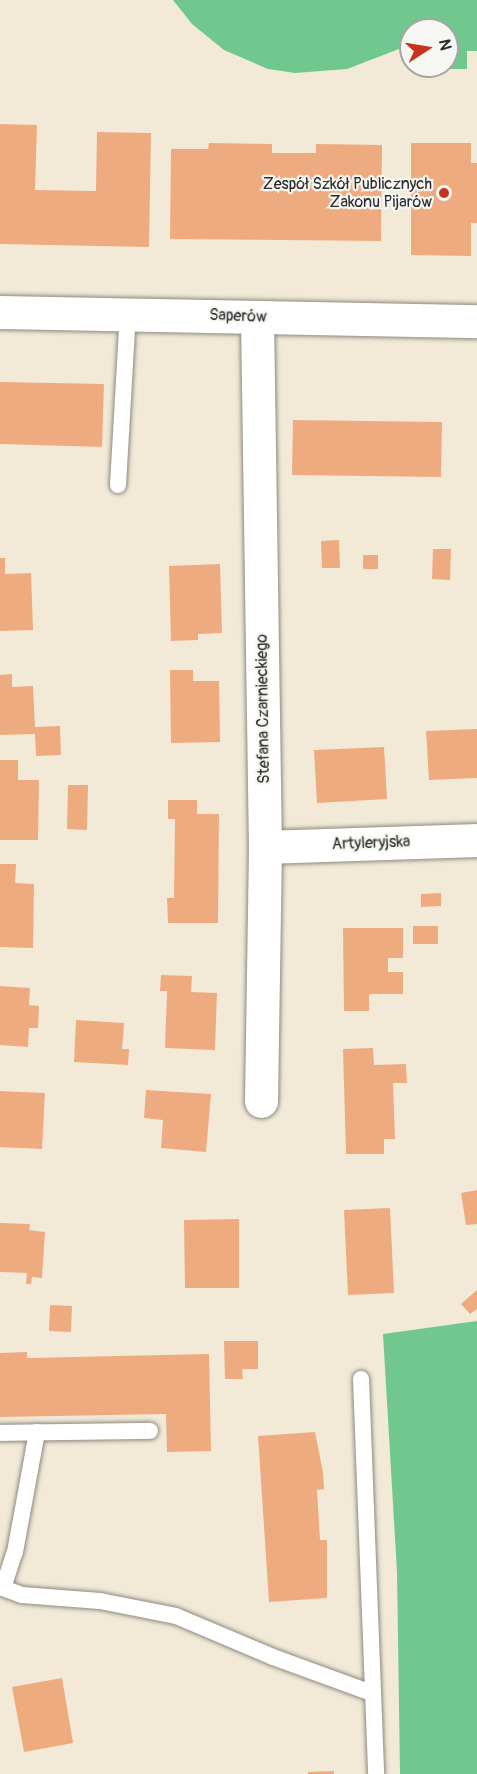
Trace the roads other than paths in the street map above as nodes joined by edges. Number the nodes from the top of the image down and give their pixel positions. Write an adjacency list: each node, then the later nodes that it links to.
1 (0, 312): 2 (street, Saperów)
2 (128, 312): 3 (street, Saperów); 5 (lane)
3 (257, 317): 4 (street, Saperów); 7 (street, Stefana Czarnieckiego)
4 (477, 321)
5 (118, 485)
6 (477, 840): 7 (street, Artyleryjska)
7 (265, 847): 8 (street, Stefana Czarnieckiego)
8 (261, 1101)
9 (361, 1379): 14 (lane)
10 (150, 1431): 11 (lane)
11 (37, 1432): 12 (lane); 13 (lane)
12 (0, 1433)
13 (1, 1591): 14 (lane)
14 (372, 1693): 15 (lane)
15 (376, 1774)

